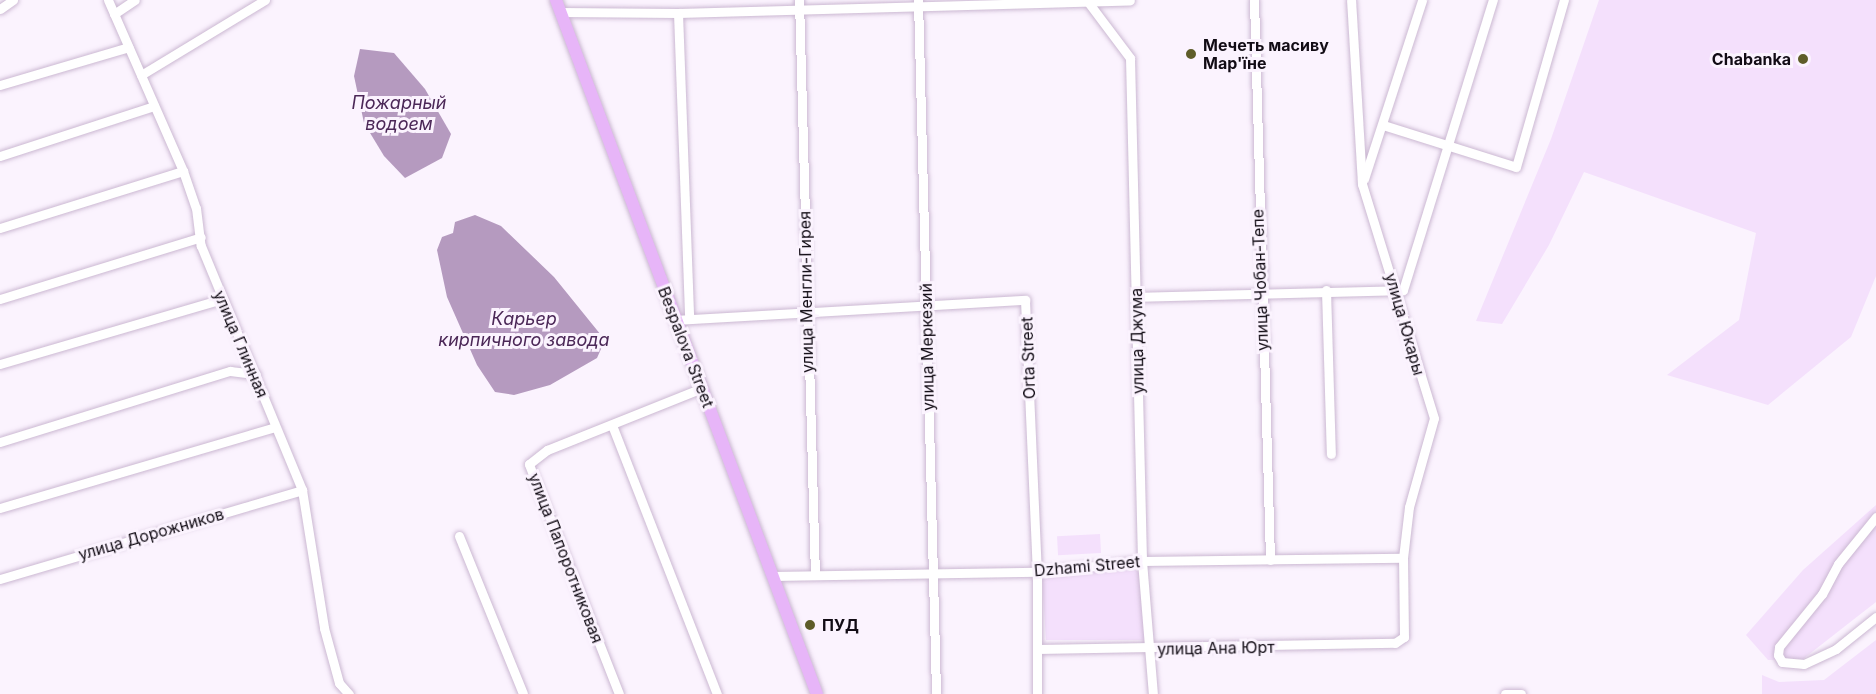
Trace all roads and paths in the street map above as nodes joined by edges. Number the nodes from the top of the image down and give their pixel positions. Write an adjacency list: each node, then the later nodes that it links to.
1 (13, 0): 18 (street)
2 (108, 0): 21 (street, улица Глинная)
3 (135, 0): 21 (street)
4 (265, 0): 23 (street)
5 (720, 0): 19 (street)
6 (1130, 0): 13 (street)
7 (1254, 0): 35 (street, улица Чобан-Тепе)
8 (1351, 0): 30 (street, улица Юкары)
9 (1422, 0): 26 (street)
10 (1493, 0): 27 (street)
11 (1564, 0): 27 (street)
12 (1019, 1): 13 (street); 14 (street)
13 (1088, 2): 36 (street, улица Джума)
14 (918, 3): 16 (street); 39 (street, улица Меркезий)
15 (800, 4): 16 (street); 19 (street); 40 (street, улица Менгли-Гирея)
16 (843, 4)
17 (558, 6): 20 (street); 42 (main road, Bespalova Street)
18 (0, 9)
19 (720, 12): 20 (street)
20 (678, 13): 41 (street)
21 (114, 14): 22 (street, улица Глинная)
22 (129, 46): 23 (street, улица Глинная); 24 (street)
23 (141, 75): 25 (street, улица Глинная)
24 (0, 85)
25 (154, 106): 28 (street); 29 (street, улица Глинная)
26 (1383, 125): 27 (street); 30 (street)
27 (1449, 143): 33 (street)
28 (0, 156)
29 (183, 171): 31 (street); 32 (street, улица Глинная)
30 (1362, 184): 33 (street, улица Юкары)
31 (0, 228)
32 (201, 237): 37 (street); 38 (street, улица Глинная)
33 (1394, 288): 34 (street); 54 (street, улица Юкары)
34 (1326, 290): 35 (street); 49 (street)
35 (1259, 291): 36 (street); 55 (street, улица Чобан-Тепе)
36 (1136, 297): 56 (street, улица Джума)
37 (0, 298)
38 (222, 299): 43 (street); 44 (street, улица Глинная)
39 (926, 305): 40 (street, Orta Street); 57 (street, Orta Street); 58 (street, улица Меркезий)
40 (805, 310): 41 (street, Orta Street); 59 (street, улица Менгли-Гирея)
41 (688, 319): 42 (street, Orta Street)
42 (675, 320): 45 (main road, Bespalova Street)
43 (0, 364)
44 (256, 374): 47 (street, улица Глинная); 48 (street)
45 (702, 388): 46 (street, улица Папоротниковая); 60 (main road, Bespalova Street)
46 (612, 425): 70 (street, улица Папоротниковая); 71 (street)
47 (275, 427): 50 (street, улица Глинная); 51 (street)
48 (0, 442)
49 (1331, 454)
50 (302, 490): 61 (street, улица Дорожников); 66 (street, улица Глинная)
51 (0, 508)
52 (1876, 517): 62 (street)
53 (459, 536): 69 (street)
54 (1403, 558): 55 (street, Dzhami Street); 63 (street, улица Юкары)
55 (1270, 560): 56 (street, Dzhami Street)
56 (1142, 561): 57 (street, Dzhami Street); 65 (street, улица Джума)
57 (1037, 572): 58 (street, Dzhami Street); 64 (street, Orta Street)
58 (932, 574): 59 (street, Dzhami Street); 73 (street, улица Меркезий)
59 (815, 575): 60 (street, Dzhami Street)
60 (772, 576): 72 (main road, Bespalova Street)
61 (0, 579)
62 (1876, 617)
63 (1395, 643): 65 (street, улица Ана Юрт)
64 (1037, 649): 65 (street, улица Ана Юрт); 74 (street, Orta Street)
65 (1151, 649): 75 (street, улица Джума)
66 (339, 683): 67 (street); 68 (street, улица Глинная)
67 (336, 694)
68 (349, 694)
69 (523, 694)
70 (619, 694)
71 (717, 694)
72 (817, 694)
73 (936, 694)
74 (1037, 694)
75 (1153, 694)

